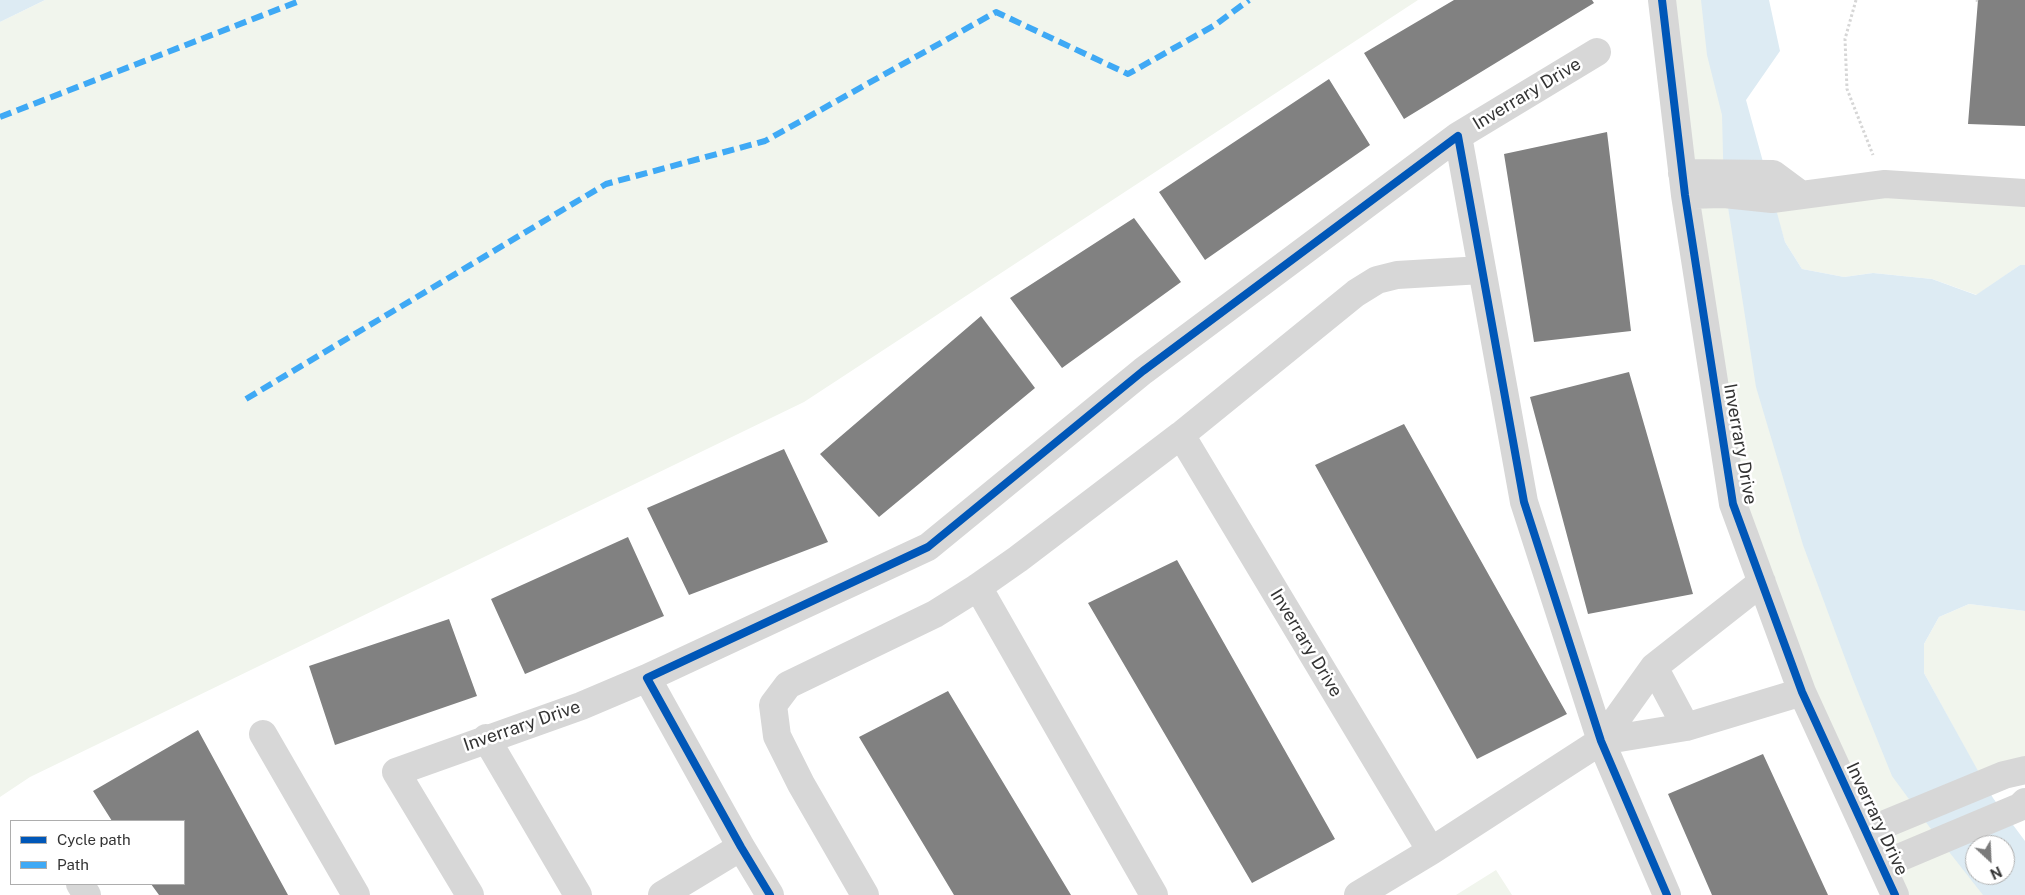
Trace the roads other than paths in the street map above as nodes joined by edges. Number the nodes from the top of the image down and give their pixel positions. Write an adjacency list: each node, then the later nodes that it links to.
1 (1662, 0): 4 (street, Inverrary Drive)
2 (1597, 52): 3 (street, Inverrary Drive)
3 (1458, 136): 6 (street); 11 (street, Inverrary Drive)
4 (1696, 184): 5 (street); 8 (street, Inverrary Drive)
5 (2025, 193)
6 (1482, 270): 7 (street); 16 (street)
7 (1181, 435): 9 (street); 21 (street, Inverrary Drive)
8 (1762, 582): 10 (street); 12 (street, Inverrary Drive)
9 (978, 587): 28 (street); 29 (street)
10 (1654, 668): 13 (street); 16 (street)
11 (647, 678): 15 (street, Inverrary Drive); 20 (street)
12 (1802, 692): 13 (street); 19 (street, Inverrary Drive)
13 (1686, 727): 16 (street)
14 (263, 734): 24 (street)
15 (486, 738): 25 (street, Inverrary Drive); 26 (street)
16 (1601, 741): 21 (street); 31 (street)
17 (2014, 772): 19 (street)
18 (2022, 805): 22 (street)
19 (1866, 832): 22 (street, Inverrary Drive)
20 (741, 847): 23 (street); 27 (street)
21 (1431, 851): 30 (street)
22 (1882, 865): 32 (street, Inverrary Drive)
23 (678, 891)
24 (356, 895)
25 (470, 895)
26 (578, 895)
27 (770, 895)
28 (866, 895)
29 (1154, 895)
30 (1358, 895)
31 (1667, 895)
32 (1895, 895)

